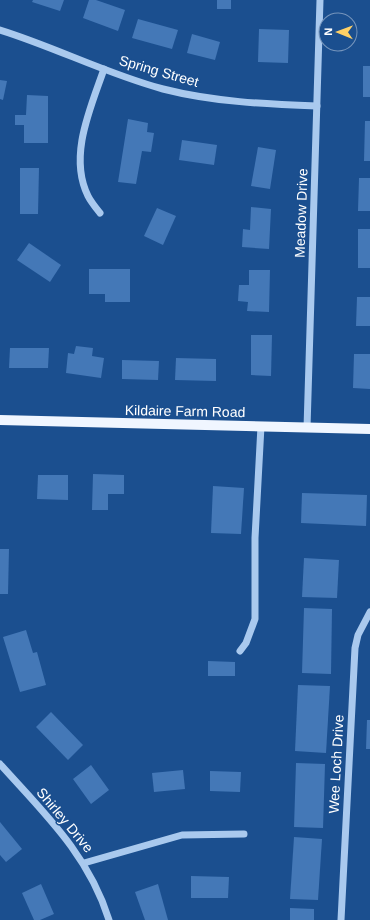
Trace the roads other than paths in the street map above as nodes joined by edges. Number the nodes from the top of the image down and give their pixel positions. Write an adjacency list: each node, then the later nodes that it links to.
1 (320, 0): 4 (street, Meadow Drive)
2 (0, 30): 3 (street, Spring Street)
3 (104, 69): 4 (street, Spring Street); 5 (street)
4 (317, 106): 8 (street, Meadow Drive)
5 (100, 213)
6 (0, 420): 7 (main road, Kildaire Farm Road)
7 (261, 426): 8 (main road, Kildaire Farm Road); 11 (street)
8 (307, 428): 9 (main road, Kildaire Farm Road)
9 (370, 429)
10 (370, 612): 16 (street, Wee Loch Drive)
11 (240, 651)
12 (0, 764): 14 (street, Shirley Drive)
13 (244, 834): 14 (street)
14 (84, 863): 15 (street, Shirley Drive)
15 (109, 920)
16 (341, 920)

